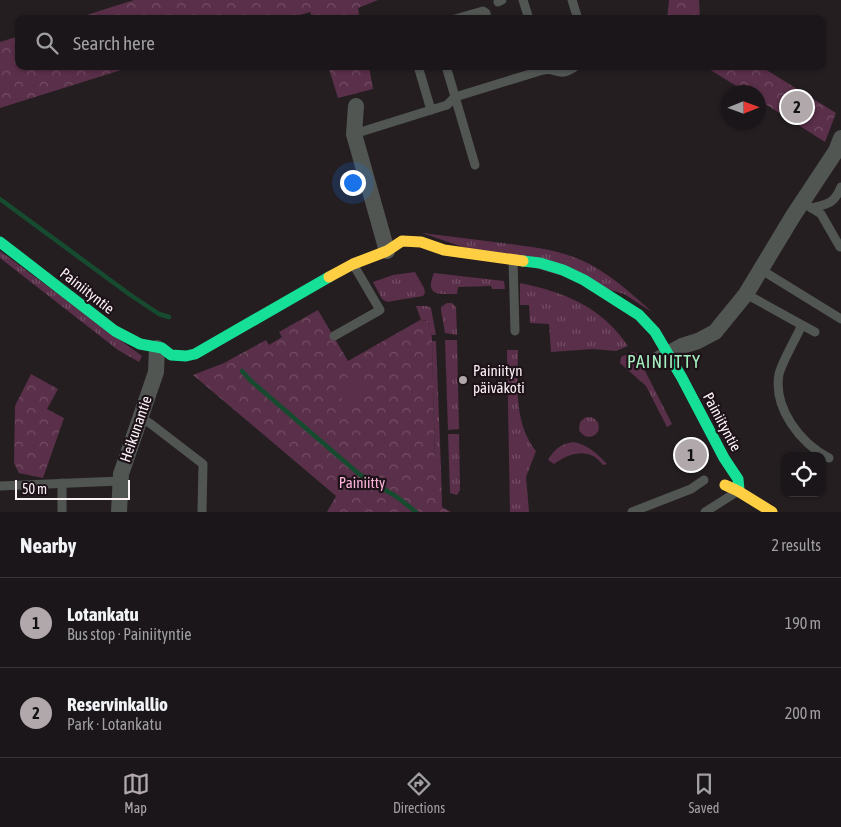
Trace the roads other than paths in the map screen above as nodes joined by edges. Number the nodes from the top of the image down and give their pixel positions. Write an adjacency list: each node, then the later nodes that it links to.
1 (523, 0): 5 (lane)
2 (572, 0): 6 (lane)
3 (469, 15): 4 (lane)
4 (486, 15)
5 (528, 15)
6 (577, 15)
7 (419, 70): 14 (lane)
8 (447, 70): 12 (lane)
9 (536, 70): 12 (lane)
10 (549, 70): 11 (lane)
11 (571, 70)
12 (455, 97): 14 (lane); 17 (lane)
13 (356, 106): 15 (street)
14 (431, 110): 15 (lane)
15 (354, 134): 23 (street)
16 (841, 138): 19 (street)
17 (475, 165)
18 (841, 186): 19 (lane)
19 (806, 205): 21 (lane); 28 (street)
20 (0, 242): 39 (street, Painiityntie)
21 (840, 247)
22 (444, 250): 23 (street, Painiityntie); 25 (street, Painiityntie); 26 (street, Painiityntie)
23 (387, 251): 24 (street); 27 (street, Painiityntie)
24 (402, 256)
25 (420, 256)
26 (513, 260): 30 (street, Painiityntie); 34 (lane)
27 (353, 264): 36 (lane); 38 (street, Painiityntie)
28 (760, 270): 29 (street); 31 (lane)
29 (746, 294): 32 (lane); 40 (street)
30 (618, 303): 33 (street, Painiityntie); 40 (street, Painiityntie)
31 (841, 319)
32 (802, 325): 35 (lane); 42 (lane)
33 (633, 326)
34 (515, 331)
35 (815, 332)
36 (334, 336)
37 (196, 339): 38 (street)
38 (216, 341): 39 (street, Painiityntie)
39 (163, 345): 41 (street, Heikunantie)
40 (659, 359): 48 (street, Painiityntie)
41 (140, 417): 45 (street, Heikunantie); 51 (lane)
42 (829, 458)
43 (719, 479): 48 (street)
44 (704, 480): 52 (lane)
45 (120, 481): 46 (lane); 50 (street, Heikunantie)
46 (62, 483): 47 (lane); 49 (lane)
47 (0, 486)
48 (739, 490): 53 (lane); 54 (street)
49 (62, 512)
50 (119, 512)
51 (202, 512)
52 (632, 512)
53 (705, 512)
54 (772, 512)

